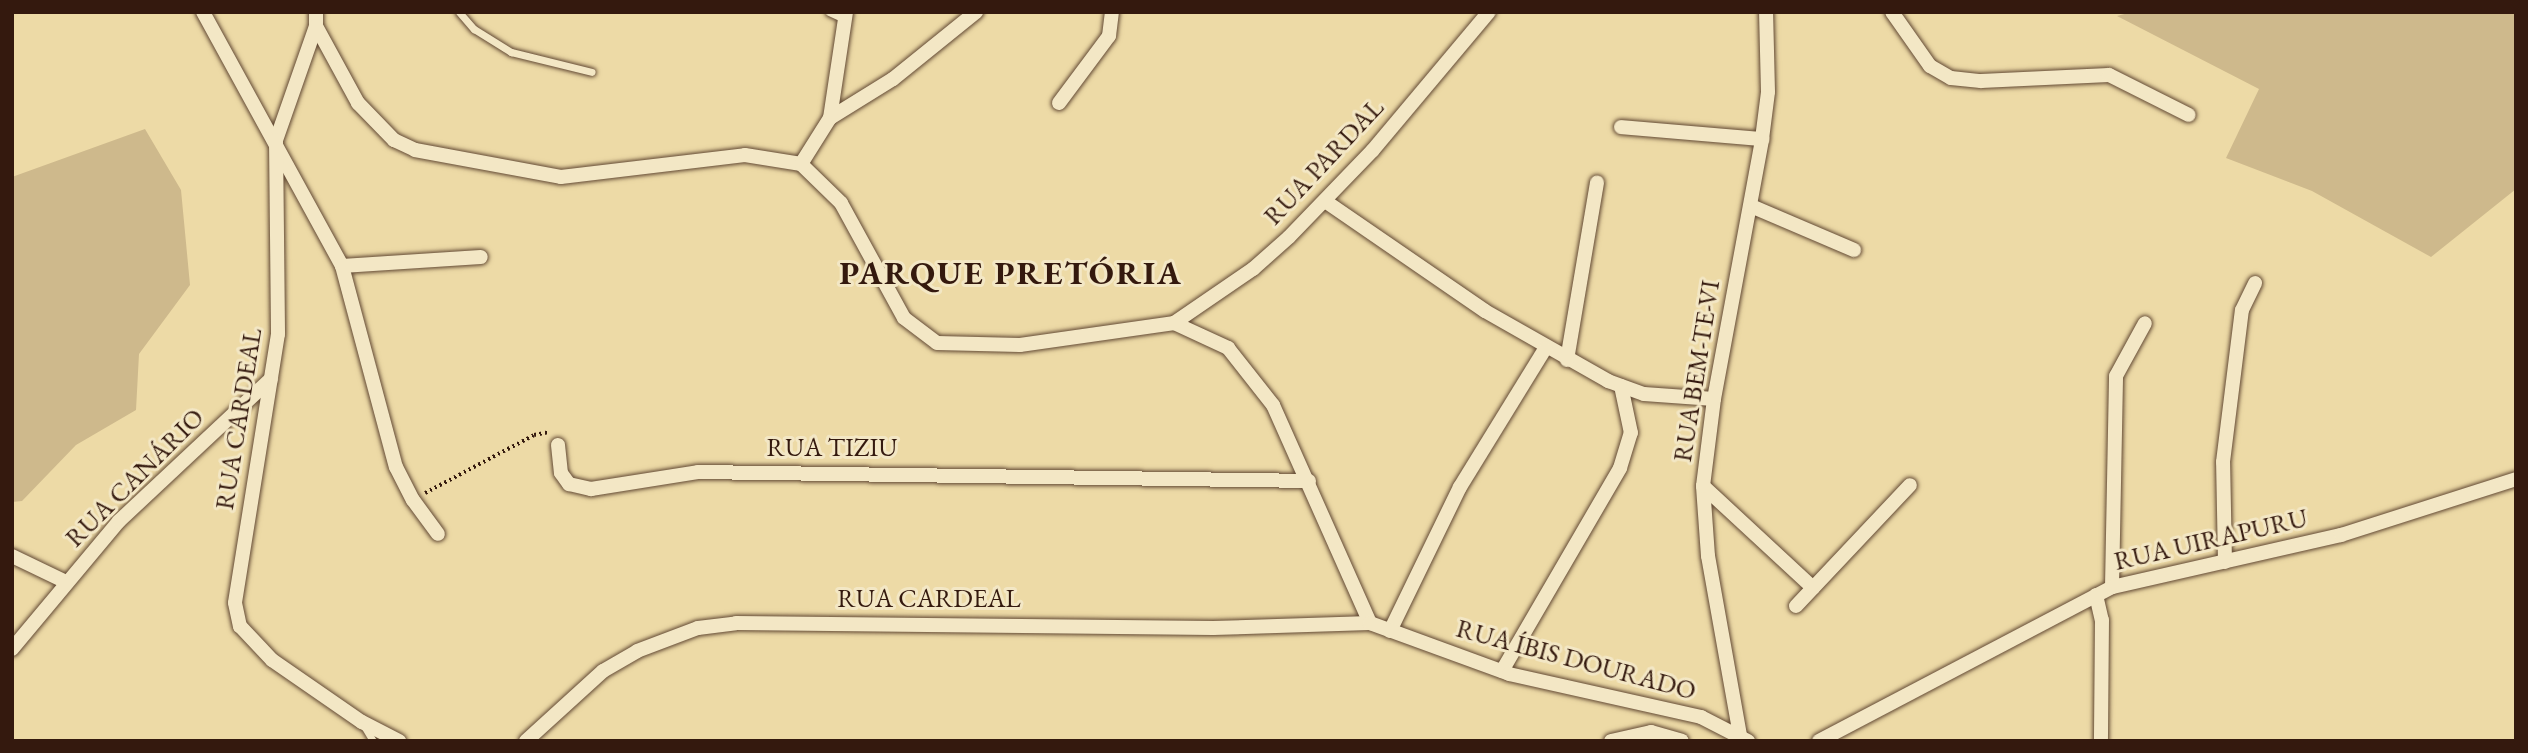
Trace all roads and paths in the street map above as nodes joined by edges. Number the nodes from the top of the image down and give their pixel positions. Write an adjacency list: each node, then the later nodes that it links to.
1 (202, 12): 17 (street)
2 (459, 12): 11 (lane)
3 (829, 12): 9 (lane)
4 (976, 12): 14 (street)
5 (1112, 12): 12 (street)
6 (1489, 12): 20 (street, RUA PARDAL)
7 (1766, 12): 16 (street, RUA BEM-TE-VI)
8 (1892, 12): 13 (street)
9 (846, 16): 14 (street)
10 (316, 19): 17 (street, RUA CARDEAL); 18 (street)
11 (592, 72)
12 (1059, 103)
13 (2189, 115)
14 (830, 118): 18 (street)
15 (1621, 127): 16 (street)
16 (1762, 139): 21 (street, RUA BEM-TE-VI)
17 (276, 140): 24 (street); 30 (street, RUA CARDEAL)
18 (801, 164): 26 (street)
19 (1597, 183): 29 (street)
20 (1325, 201): 26 (street, RUA PARDAL); 28 (street)
21 (1751, 206): 22 (street); 32 (street, RUA BEM-TE-VI)
22 (1854, 250)
23 (481, 257): 24 (street)
24 (342, 266): 38 (street)
25 (2255, 283): 41 (street)
26 (1174, 323): 35 (street)
27 (2145, 323): 43 (street)
28 (1545, 349): 29 (street); 48 (street)
29 (1567, 360): 31 (street)
30 (271, 379): 42 (street, RUA CANÁRIO); 51 (street, RUA CARDEAL)
31 (1621, 386): 32 (street); 50 (street)
32 (1714, 399): 37 (street, RUA BEM-TE-VI)
33 (558, 445): 35 (street, RUA TIZIU); 38 (path)
34 (2516, 480): 41 (street, RUA UIRAPURU)
35 (1309, 481): 47 (street)
36 (1910, 485): 44 (street)
37 (1703, 486): 44 (street); 52 (street, RUA BEM-TE-VI)
38 (412, 500): 39 (street)
39 (439, 534)
40 (12, 556): 42 (street)
41 (2225, 562): 43 (street, RUA UIRAPURU)
42 (66, 582): 49 (street, RUA CANÁRIO)
43 (2112, 587): 45 (street, RUA UIRAPURU)
44 (1813, 588): 46 (street)
45 (2096, 595): 58 (street, RUA UIRAPURU); 59 (street)
46 (1796, 606)
47 (1370, 623): 48 (street, RUA ÍBIS DOURADO); 55 (street, RUA CARDEAL)
48 (1390, 631): 50 (street, RUA ÍBIS DOURADO)
49 (12, 649)
50 (1502, 671): 52 (street, RUA ÍBIS DOURADO)
51 (362, 722): 53 (lane); 54 (street, RUA CARDEAL)
52 (1737, 738)
53 (373, 741)
54 (400, 741)
55 (526, 741)
56 (1611, 741): 57 (street)
57 (1682, 741)
58 (1819, 741)
59 (2101, 741)

